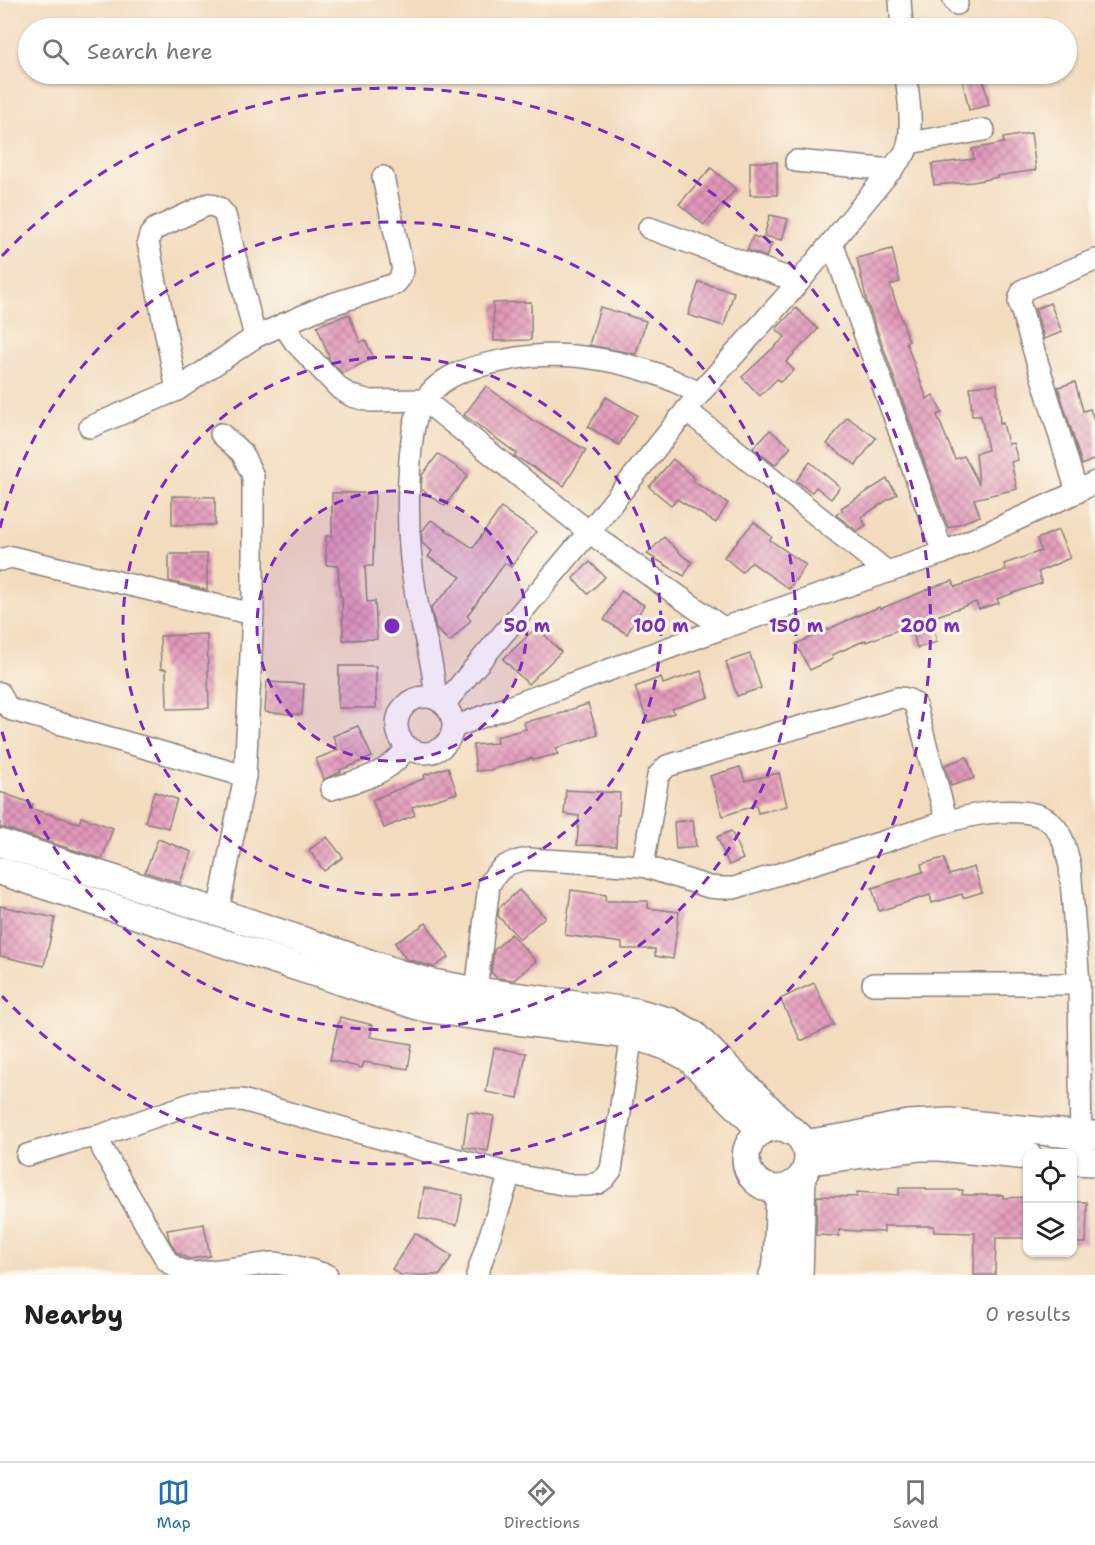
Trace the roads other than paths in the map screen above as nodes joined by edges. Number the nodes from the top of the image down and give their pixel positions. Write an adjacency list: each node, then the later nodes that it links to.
1 (900, 0): 2 (street)
2 (901, 18)
3 (907, 84): 5 (street)
4 (984, 130): 5 (street)
5 (909, 142): 7 (street)
6 (796, 161): 7 (street)
7 (892, 170): 10 (street)
8 (383, 177): 13 (street)
9 (649, 228): 12 (street)
10 (832, 243): 12 (street); 23 (street)
11 (1095, 260): 21 (street)
12 (799, 282): 16 (street)
13 (283, 324): 14 (street); 17 (street)
14 (255, 337): 15 (street); 15 (street)
15 (177, 390): 19 (street)
16 (700, 393): 17 (street); 18 (street)
17 (424, 400): 22 (street); 29 (street)
18 (686, 410): 22 (street); 25 (street)
19 (90, 427)
20 (221, 434): 26 (street)
21 (1086, 487): 23 (street)
22 (589, 532): 27 (street); 29 (street)
23 (943, 553): 25 (street)
24 (0, 560): 26 (street)
25 (886, 571): 27 (street)
26 (253, 614): 32 (street)
27 (723, 628): 30 (street)
28 (0, 693): 32 (street)
29 (440, 701): 30 (street); 31 (street)
30 (454, 727): 31 (street)
31 (407, 748): 33 (street)
32 (245, 776): 40 (street)
33 (332, 789)
34 (947, 822): 36 (street); 36 (street); 42 (street)
35 (0, 843): 38 (street)
36 (643, 866): 43 (street)
37 (0, 871): 39 (street)
38 (105, 876): 39 (street); 40 (street)
39 (96, 902): 44 (street)
40 (218, 912): 43 (street)
41 (873, 984): 42 (street)
42 (1079, 984): 46 (street)
43 (476, 991): 44 (street)
44 (634, 1024): 45 (street); 50 (street); 52 (street)
45 (762, 1131): 50 (street); 50 (street)
46 (1088, 1135): 50 (street); 51 (street)
47 (99, 1137): 48 (street); 52 (street); 53 (street)
48 (27, 1155)
49 (1023, 1155): 50 (street)
50 (797, 1160): 55 (street); 56 (street)
51 (1083, 1162)
52 (510, 1174): 54 (street)
53 (327, 1275)
54 (477, 1275)
55 (773, 1275)
56 (799, 1275)

